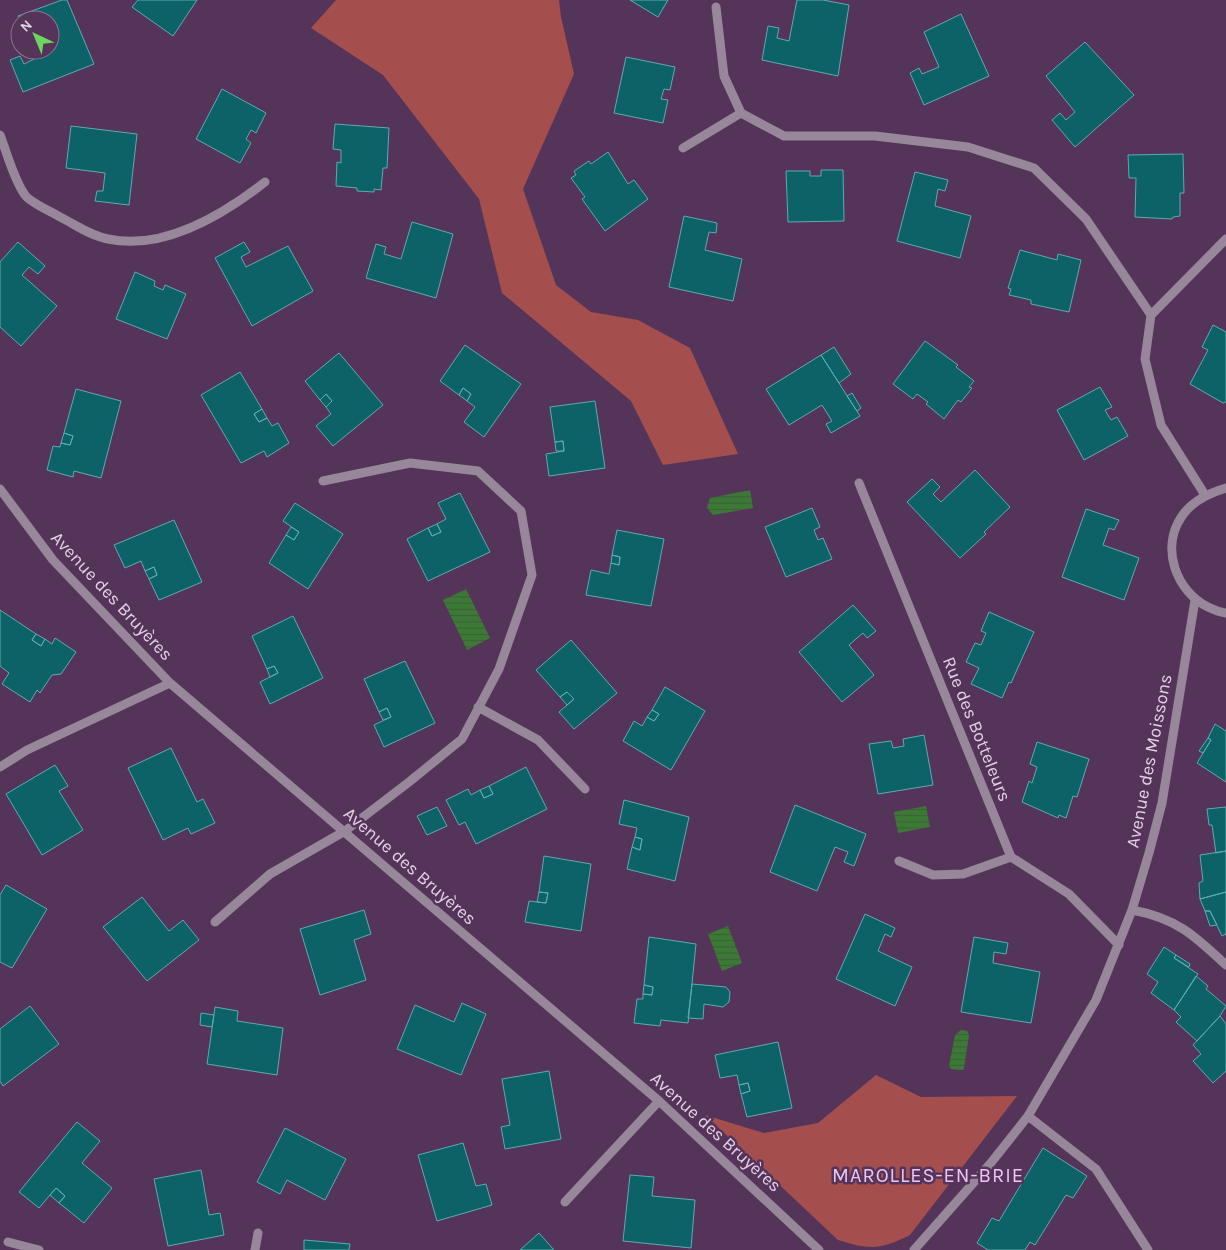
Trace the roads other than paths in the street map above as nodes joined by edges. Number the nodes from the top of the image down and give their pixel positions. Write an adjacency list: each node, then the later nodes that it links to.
1 (716, 6): 2 (street)
2 (741, 113): 4 (street); 7 (street)
3 (0, 136): 5 (street)
4 (683, 148)
5 (265, 182)
6 (1226, 239): 7 (street)
7 (1151, 315): 12 (street)
8 (324, 481): 16 (street)
9 (860, 483): 20 (street, Rue des Botteleurs)
10 (0, 488): 15 (street, Avenue des Bruyères)
11 (1226, 488): 12 (street)
12 (1205, 494): 13 (street)
13 (1195, 600): 14 (street); 22 (street, Avenue des Moissons)
14 (1226, 612)
15 (170, 683): 17 (street); 19 (street, Avenue des Bruyères)
16 (478, 708): 18 (street); 19 (street)
17 (0, 767)
18 (585, 789)
19 (344, 831): 23 (street); 26 (street, Avenue des Bruyères)
20 (1011, 857): 21 (street); 24 (street)
21 (899, 862)
22 (1132, 910): 24 (street, Avenue des Moissons); 25 (street)
23 (215, 922)
24 (1119, 945): 27 (street, Avenue des Moissons)
25 (1226, 965)
26 (659, 1101): 28 (street); 33 (street, Avenue des Bruyères)
27 (1028, 1116): 34 (street, Avenue des Moissons); 35 (street)
28 (565, 1202)
29 (258, 1233): 32 (street)
30 (8, 1242): 31 (street)
31 (39, 1250)
32 (254, 1250)
33 (819, 1250)
34 (914, 1250)
35 (1148, 1250)

